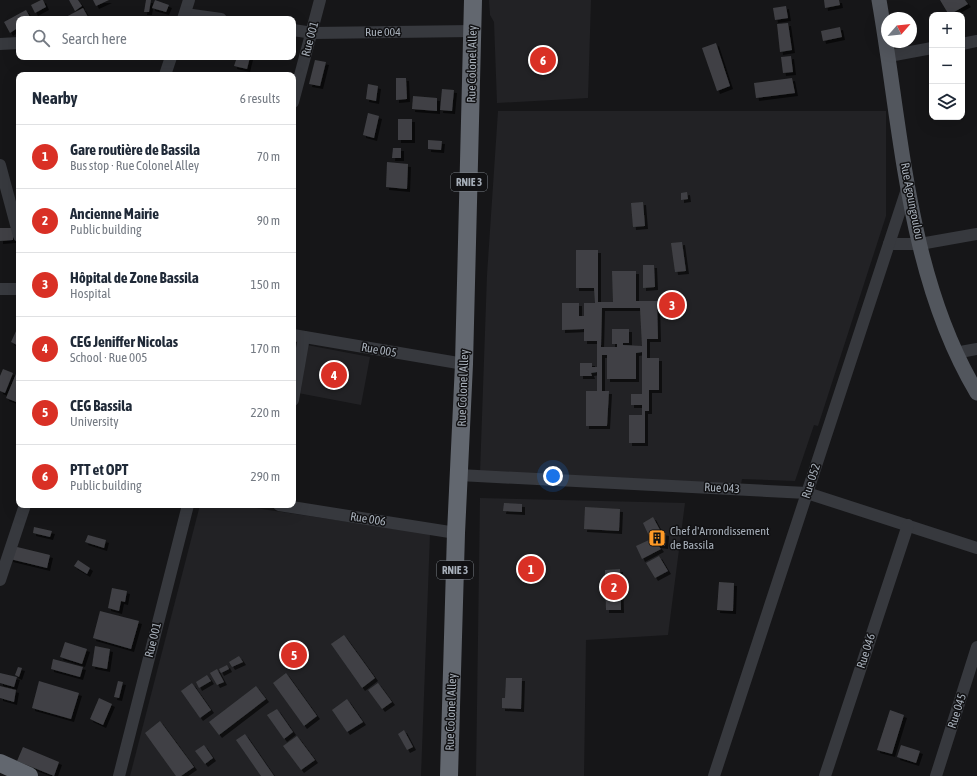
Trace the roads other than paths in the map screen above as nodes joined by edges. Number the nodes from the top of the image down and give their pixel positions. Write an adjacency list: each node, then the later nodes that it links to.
1 (189, 0): 5 (street)
2 (320, 0): 8 (street, Rue 001)
3 (474, 0): 7 (highway, Rue Colonel Alley / RNIE 3)
4 (879, 0): 14 (main road, Rue Agoungoulou)
5 (184, 16)
6 (296, 30): 8 (street, Rue 004)
7 (473, 31): 8 (street, Rue 004); 30 (highway, Rue Colonel Alley / RNIE 3)
8 (312, 33): 17 (street, Rue 001)
9 (977, 41): 11 (street)
10 (16, 43): 12 (street)
11 (965, 43)
12 (0, 44)
13 (929, 49): 14 (street)
14 (889, 56): 19 (main road, Rue Agoungoulou)
15 (170, 60): 16 (street)
16 (166, 72)
17 (296, 91)
18 (0, 165): 20 (street)
19 (908, 186): 22 (street, Rue 052); 23 (main road, Rue Agoungoulou)
20 (16, 225)
21 (977, 234): 23 (street)
22 (889, 244): 23 (street); 33 (street, Rue 052)
23 (920, 244): 28 (main road, Rue Agoungoulou)
24 (0, 289): 25 (street)
25 (16, 289)
26 (298, 336): 29 (street); 30 (street, Rue 005)
27 (977, 349): 28 (street)
28 (955, 353): 31 (main road, Rue Agoungoulou)
29 (296, 362)
30 (464, 364): 32 (highway, Rue Colonel Alley / RNIE 3)
31 (977, 393)
32 (459, 475): 33 (street, Rue 043); 38 (highway, Rue Colonel Alley / RNIE 3)
33 (807, 492): 37 (street, Rue 043); 46 (street, Rue 052)
34 (23, 508): 40 (street)
35 (187, 508): 44 (street, Rue 001)
36 (296, 508): 38 (street, Rue 006)
37 (908, 525): 39 (street, Rue 043); 47 (street, Rue 046)
38 (456, 533): 45 (highway, Rue Colonel Alley / RNIE 3)
39 (977, 548)
40 (0, 580)
41 (977, 647): 48 (street, Rue 045)
42 (0, 763): 43 (highway)
43 (29, 776)
44 (119, 776)
45 (449, 776)
46 (714, 776)
47 (825, 776)
48 (936, 776)

